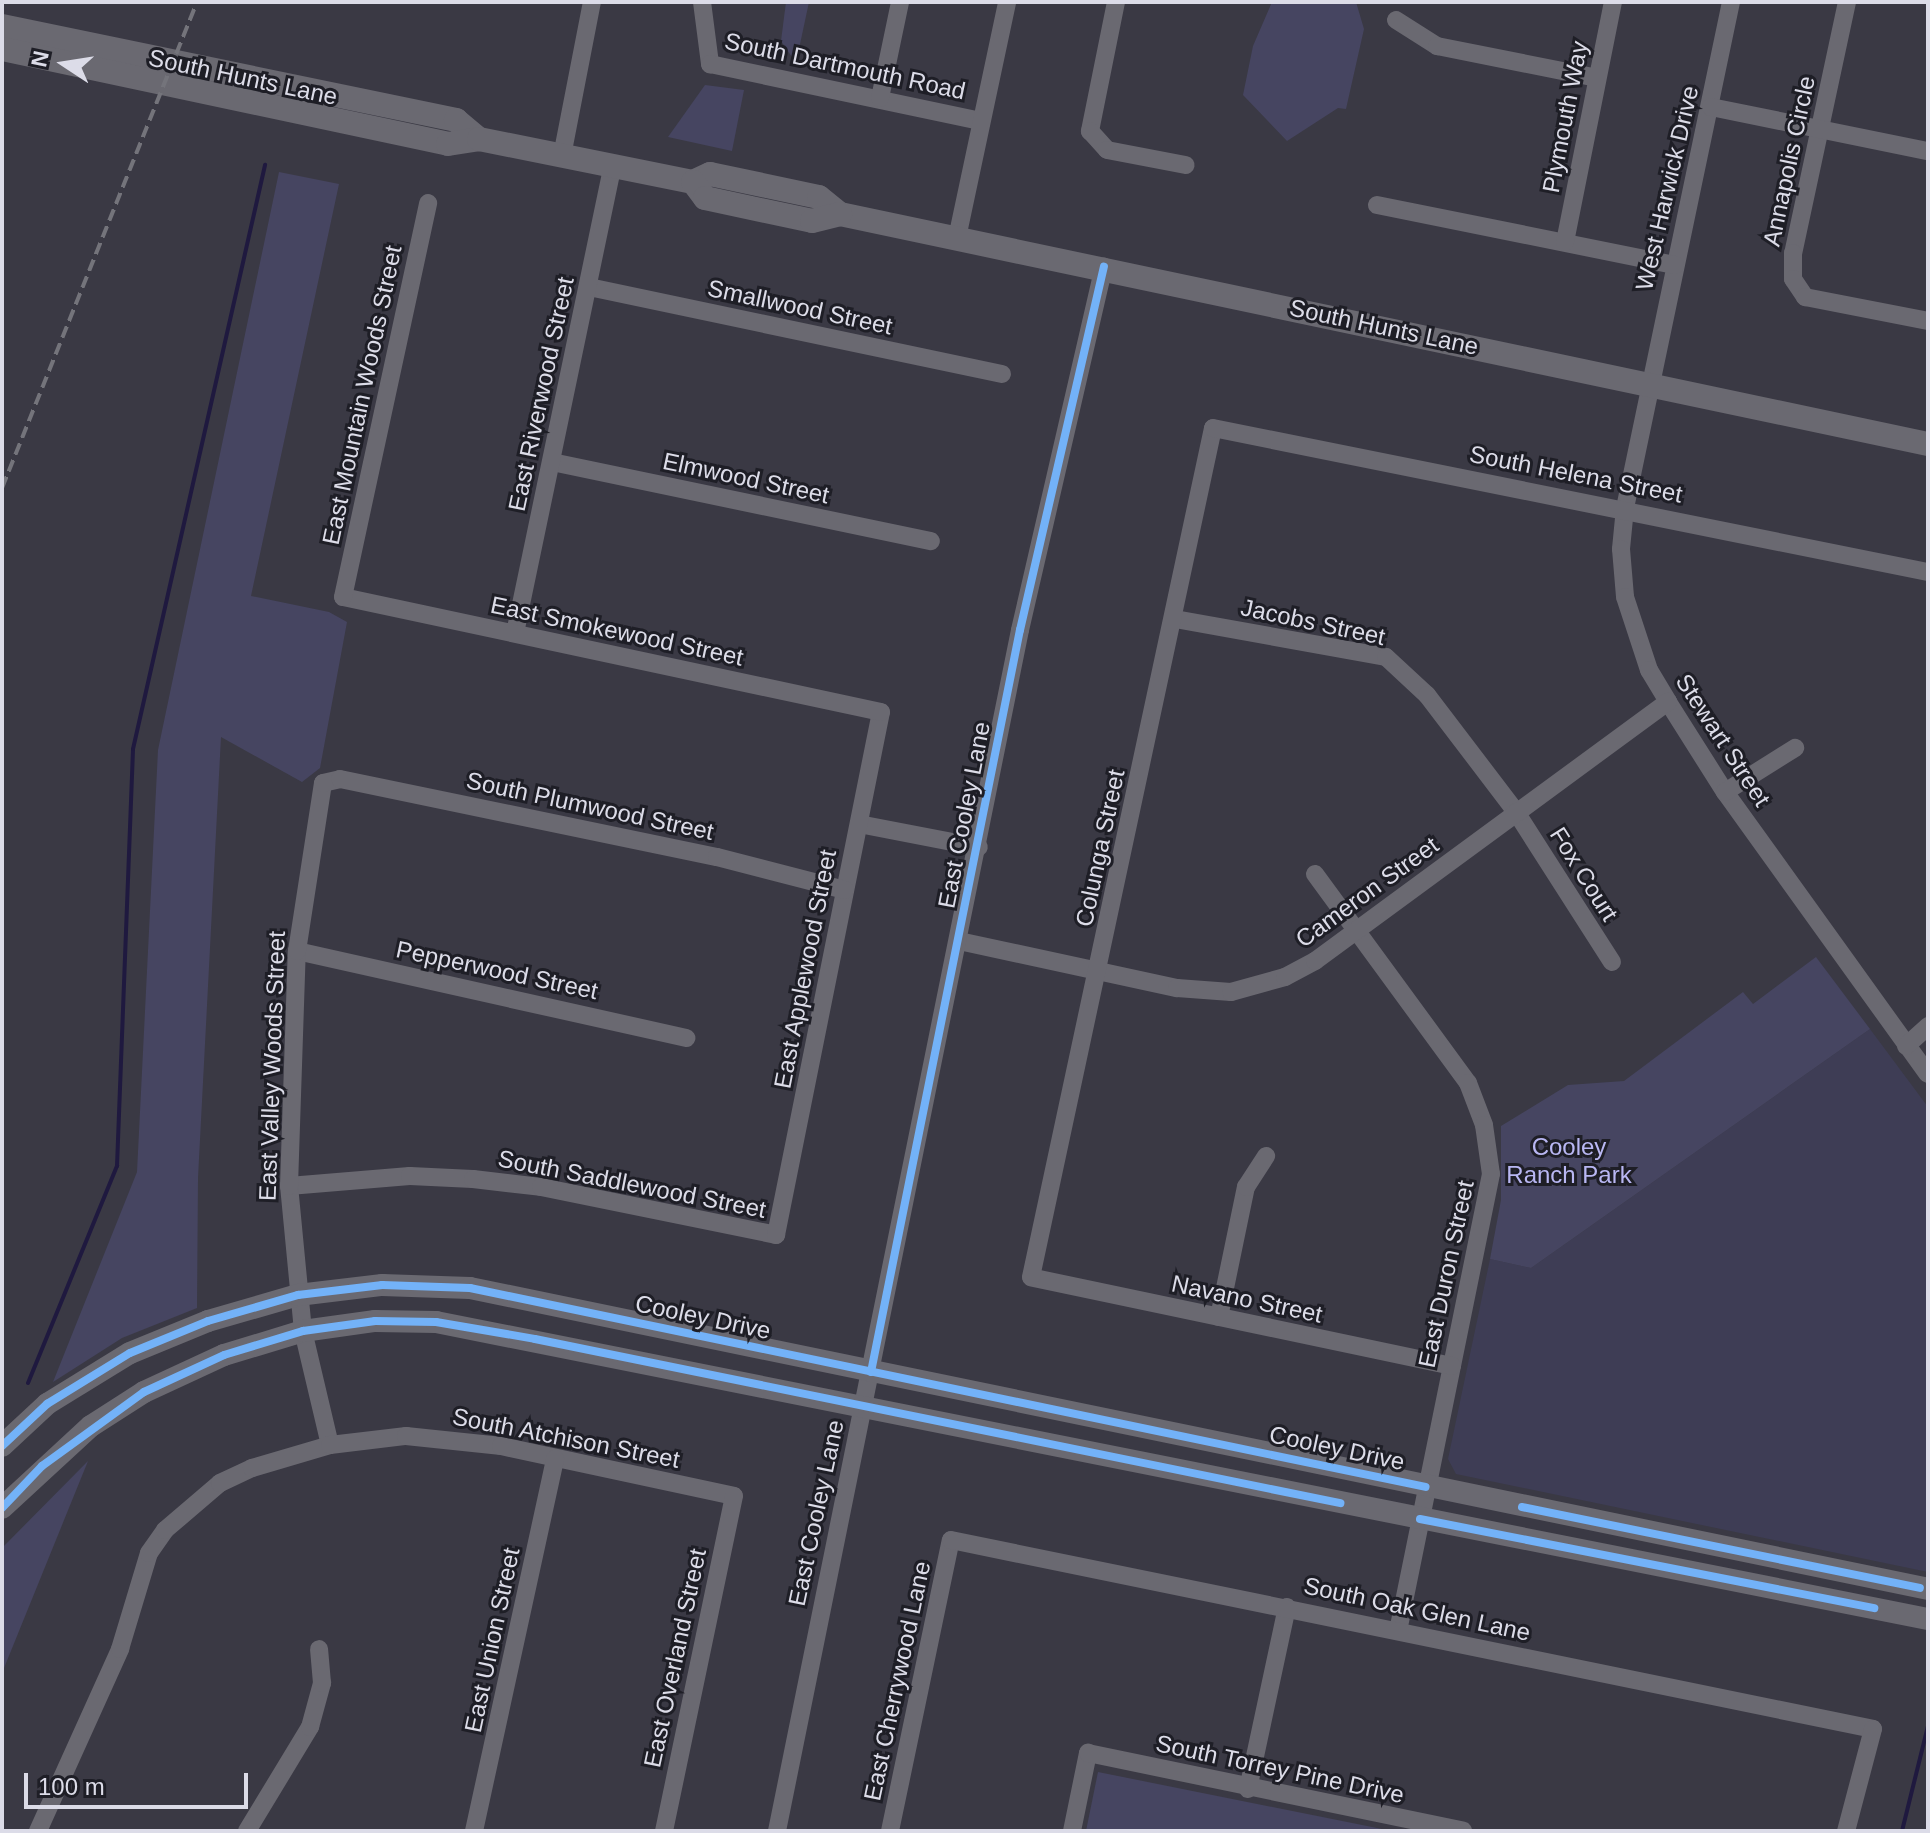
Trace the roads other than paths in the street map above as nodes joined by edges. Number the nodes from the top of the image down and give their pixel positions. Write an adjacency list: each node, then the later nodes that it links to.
1 (592, 2): 19 (street)
2 (702, 2): 14 (street, South Dartmouth Road)
3 (900, 2): 14 (street)
4 (1007, 2): 16 (street)
5 (1116, 2): 21 (street)
6 (1613, 2): 13 (street, Plymouth Way)
7 (1731, 2): 15 (street, West Harwick Drive)
8 (1847, 2): 17 (street, Annapolis Circle)
9 (1396, 20): 13 (street)
10 (2, 26): 12 (main road, South Hunts Lane)
11 (2, 49): 12 (main road, South Hunts Lane)
12 (109, 60): 19 (main road, South Hunts Lane)
13 (1597, 78): 25 (street, Plymouth Way)
14 (880, 98): 16 (street, South Dartmouth Road)
15 (1711, 107): 17 (street); 26 (street, West Harwick Drive)
16 (981, 121): 24 (street)
17 (1819, 128): 18 (street); 29 (street, Annapolis Circle)
18 (1928, 151)
19 (562, 156): 20 (main road, South Hunts Lane)
20 (613, 165): 24 (main road, South Hunts Lane); 28 (street, East Riverwood Street)
21 (1186, 165)
22 (428, 203): 38 (street, East Mountain Woods Street)
23 (1377, 205): 25 (street)
24 (957, 238): 27 (main road, South Hunts Lane)
25 (1565, 242): 26 (street)
26 (1675, 265): 31 (street, West Harwick Drive)
27 (1104, 267): 31 (main road, South Hunts Lane); 48 (street, East Cooley Lane)
28 (589, 287): 30 (street, Smallwood Street); 34 (street, East Riverwood Street)
29 (1928, 321)
30 (1002, 374)
31 (1648, 383): 33 (main road, South Hunts Lane); 35 (street, Stewart Street)
32 (1213, 428): 35 (street, South Helena Street); 39 (street, Colunga Street)
33 (1928, 444)
34 (552, 462): 36 (street, Elmwood Street); 40 (street, East Riverwood Street)
35 (1625, 508): 37 (street, South Helena Street); 41 (street, Stewart Street)
36 (931, 541)
37 (1928, 572)
38 (343, 597): 40 (street, East Smokewood Street)
39 (1175, 619): 46 (street, Jacobs Street); 55 (street, Colunga Street)
40 (515, 633): 42 (street, East Smokewood Street)
41 (1668, 702): 45 (street, Stewart Street); 46 (street, Cameron Street)
42 (881, 712): 47 (street, East Applewood Street)
43 (1795, 748): 45 (street)
44 (323, 783): 50 (street, South Plumwood Street); 53 (street, East Valley Woods Street)
45 (1725, 792): 58 (street, Stewart Street)
46 (1516, 812): 51 (street, Cameron Street); 54 (street, Fox Court)
47 (859, 824): 48 (street); 50 (street, East Applewood Street)
48 (979, 847): 52 (street, East Cooley Lane)
49 (1315, 874): 51 (street, East Duron Street)
50 (845, 890): 62 (street, East Applewood Street)
51 (1357, 931): 55 (street, Cameron Street); 67 (street, East Duron Street)
52 (959, 941): 55 (street, Cameron Street); 68 (street, East Cooley Lane)
53 (297, 951): 57 (street, Pepperwood Street); 61 (street, East Valley Woods Street)
54 (1612, 962)
55 (1097, 972): 63 (street, Colunga Street)
56 (1928, 1026): 58 (street)
57 (686, 1038)
58 (1906, 1046): 59 (street, Stewart Street)
59 (1928, 1074)
60 (1266, 1156): 65 (street)
61 (289, 1186): 62 (street, South Saddlewood Street); 64 (street, East Valley Woods Street)
62 (776, 1235)
63 (1031, 1277): 65 (street, Navano Street)
64 (298, 1295): 66 (street, East Valley Woods Street); 68 (street, Cooley Drive); 71 (street, Cooley Drive)
65 (1219, 1317): 67 (street, Navano Street)
66 (303, 1331): 69 (street); 70 (street, East Valley Woods Street); 75 (street)
67 (1452, 1366): 73 (street, East Duron Street)
68 (871, 1372): 69 (street, East Cooley Lane); 73 (street, Cooley Drive)
69 (863, 1405): 76 (street); 90 (street, East Cooley Lane)
70 (330, 1445): 72 (street, South Atchison Street); 88 (street, South Atchison Street)
71 (2, 1446)
72 (555, 1459): 74 (street, South Atchison Street); 89 (street, East Union Street)
73 (1426, 1487): 76 (street, East Duron Street); 78 (street, Cooley Drive)
74 (734, 1496): 87 (street, East Overland Street)
75 (2, 1508)
76 (1420, 1519): 81 (street); 83 (street, East Duron Street)
77 (951, 1540): 80 (street, South Oak Glen Lane); 91 (street, East Cherrywood Lane)
78 (1880, 1580): 79 (street, Cooley Drive); 81 (street)
79 (1924, 1588)
80 (1287, 1607): 83 (street, South Oak Glen Lane); 85 (street)
81 (1874, 1608): 82 (street)
82 (1922, 1617)
83 (1398, 1630): 94 (street, South Oak Glen Lane)
84 (319, 1649): 86 (street)
85 (1248, 1789): 92 (street, South Torrey Pine Drive); 93 (street, South Torrey Pine Drive)
86 (253, 1828)
87 (669, 1830)
88 (38, 1831)
89 (474, 1831)
90 (777, 1831)
91 (890, 1831)
92 (1072, 1831)
93 (1460, 1831)
94 (1846, 1831)

